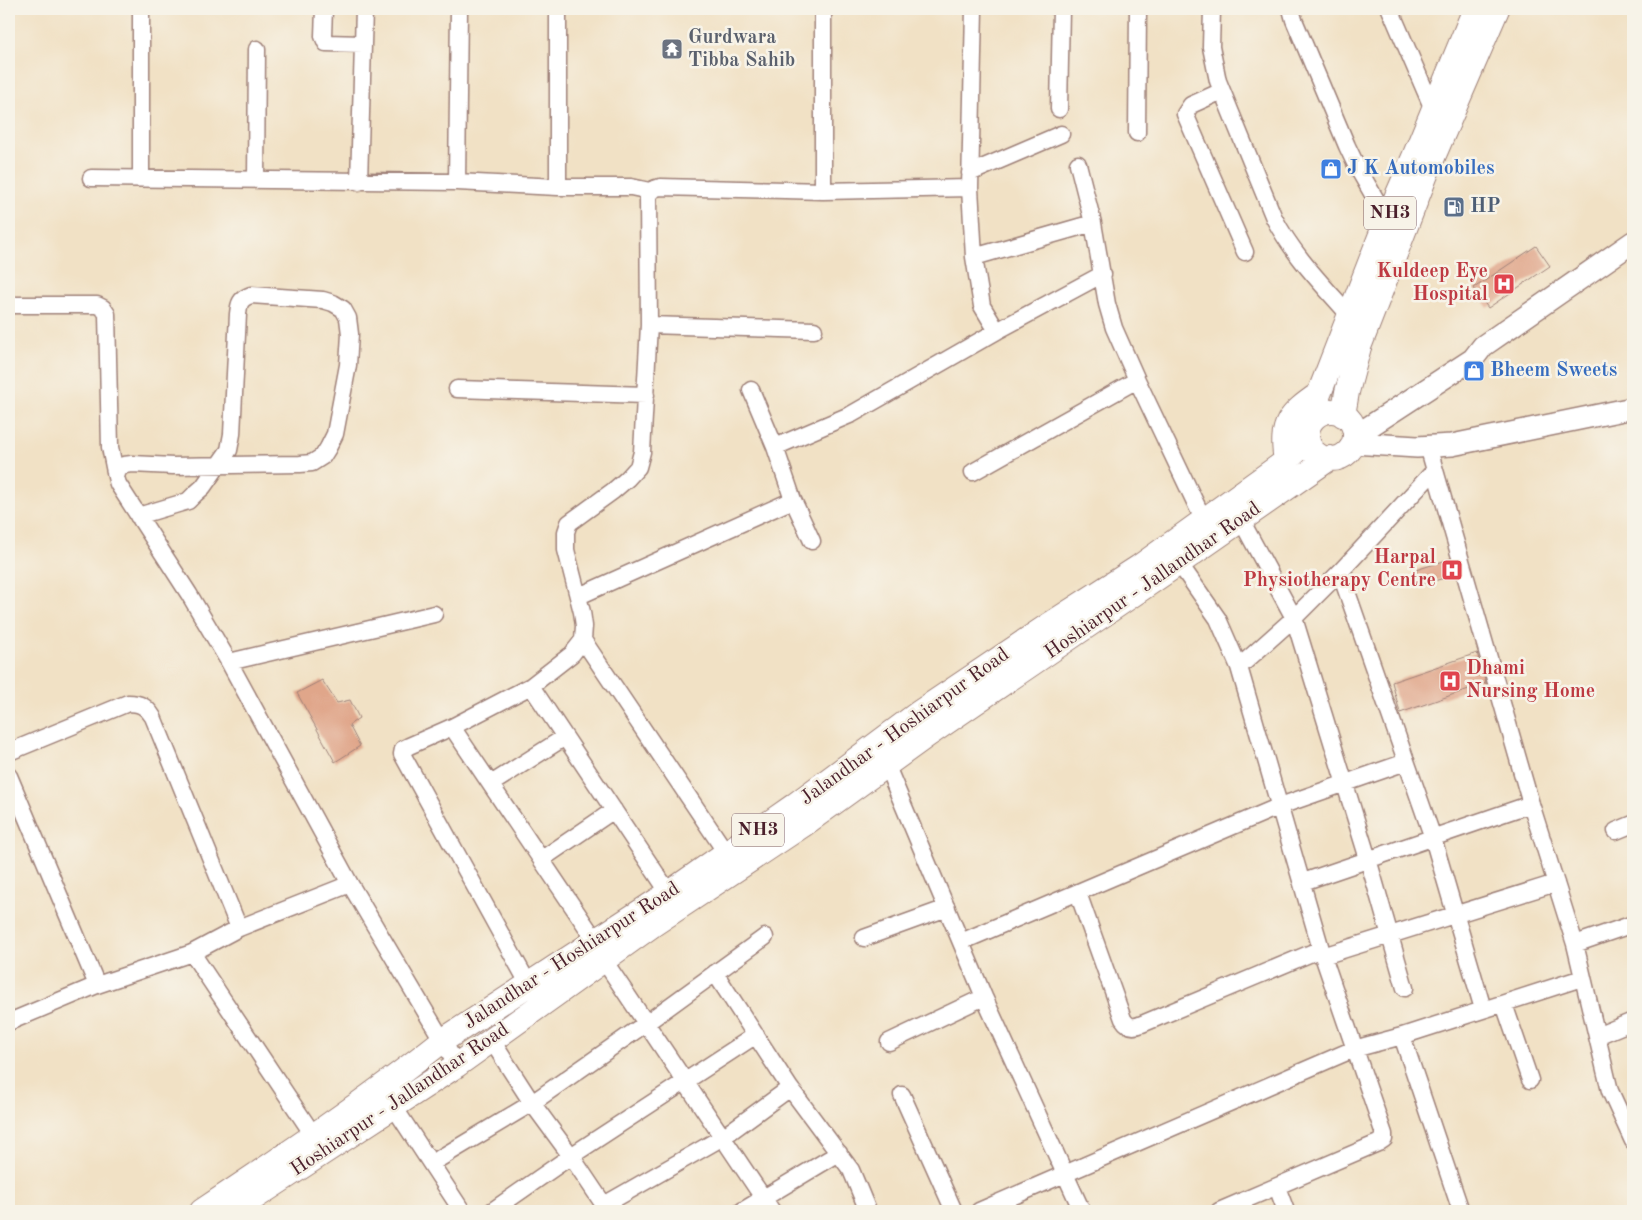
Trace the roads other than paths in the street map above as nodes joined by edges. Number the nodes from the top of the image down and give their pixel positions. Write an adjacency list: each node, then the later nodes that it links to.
1 (141, 9): 25 (street)
2 (324, 9): 15 (street)
3 (364, 9): 15 (street)
4 (459, 9): 29 (street)
5 (558, 9): 30 (street)
6 (823, 9): 32 (street)
7 (974, 9): 27 (street)
8 (1061, 9): 18 (street)
9 (1138, 9): 20 (street)
10 (1212, 9): 17 (street)
11 (1290, 9): 33 (street)
12 (1390, 9): 19 (street)
13 (1475, 9): 19 (highway, NH3)
14 (1497, 9): 22 (highway, NH3)
15 (362, 44): 28 (street)
16 (257, 50): 26 (street)
17 (1222, 91): 36 (street); 40 (street)
18 (1059, 109)
19 (1433, 109): 22 (highway, NH3)
20 (1137, 133)
21 (1061, 134): 27 (street)
22 (1422, 160): 33 (highway, NH3); 51 (highway, NH3)
23 (1078, 164): 34 (street)
24 (91, 178): 25 (street)
25 (141, 178): 26 (street)
26 (256, 180): 28 (street)
27 (970, 180): 32 (street); 37 (street)
28 (359, 182): 29 (street)
29 (457, 182): 30 (street)
30 (558, 187): 31 (street)
31 (650, 191): 32 (street); 41 (street)
32 (823, 191)
33 (1387, 219): 40 (highway, NH3)
34 (1093, 223): 37 (street); 38 (street)
35 (1633, 242): 51 (main road)
36 (1244, 252)
37 (974, 257): 43 (street)
38 (1103, 274): 43 (street); 44 (street)
39 (9, 305): 57 (street)
40 (1350, 316): 47 (highway, NH3)
41 (649, 326): 42 (street); 48 (street)
42 (814, 330)
43 (997, 331): 52 (street)
44 (1137, 380): 56 (street); 61 (street)
45 (457, 389): 48 (street)
46 (751, 390): 52 (street)
47 (1319, 394): 50 (highway, NH3); 54 (highway)
48 (646, 395): 65 (street)
49 (1633, 408): 53 (main road)
50 (1310, 430): 51 (highway); 51 (highway); 54 (highway, Jalandhar - Hoshiarpur Road / NH3)
51 (1346, 438): 53 (main road); 60 (highway, Hoshiarpur - Jallandhar Road / NH3)
52 (775, 447): 58 (street)
53 (1431, 457): 64 (street); 80 (street)
54 (1286, 461): 61 (highway, Jalandhar - Hoshiarpur Road / NH3)
55 (217, 466): 55 (street); 57 (street); 59 (street)
56 (973, 472)
57 (116, 477): 59 (street)
58 (793, 500): 62 (street); 65 (street)
59 (138, 516): 69 (street)
60 (1242, 520): 63 (highway, Hoshiarpur - Jallandhar Road / NH3); 67 (street)
61 (1204, 521): 88 (highway, Jalandhar - Hoshiarpur Road / NH3)
62 (812, 541)
63 (1179, 563): 70 (street); 76 (highway, Hoshiarpur - Jallandhar Road / NH3)
64 (1340, 572): 67 (street); 75 (street)
65 (579, 596): 68 (street)
66 (434, 614): 69 (street)
67 (1294, 618): 70 (street); 78 (street)
68 (583, 640): 71 (street); 88 (street)
69 (229, 662): 91 (street)
70 (1239, 667): 81 (street)
71 (531, 686): 72 (street); 73 (street)
72 (452, 727): 79 (street); 109 (street)
73 (565, 737): 79 (street); 82 (street)
74 (9, 752): 97 (street)
75 (1406, 762): 78 (street); 85 (street)
76 (886, 764): 88 (highway, Hoshiarpur - Jallandhar Road / NH3); 94 (street)
77 (9, 776): 108 (street)
78 (1345, 783): 81 (street); 87 (street)
79 (491, 784): 86 (street)
80 (1531, 804): 85 (street); 90 (street)
81 (1280, 806): 89 (street); 93 (street)
82 (614, 810): 86 (street); 92 (street)
83 (1633, 824): 84 (street)
84 (1616, 830)
85 (1433, 838): 87 (street); 95 (street)
86 (542, 859): 103 (street)
87 (1368, 859): 89 (street); 98 (street)
88 (731, 860): 92 (highway, Jalandhar - Hoshiarpur Road / NH3); 103 (highway, Hoshiarpur - Jallandhar Road / NH3)
89 (1303, 882): 104 (street)
90 (1556, 883): 95 (street); 102 (street)
91 (350, 884): 97 (street); 120 (street)
92 (670, 893): 103 (highway, Jalandhar - Hoshiarpur Road / NH3)
93 (1078, 893): 101 (street); 104 (street)
94 (947, 908): 100 (street); 101 (street)
95 (1455, 914): 98 (street); 113 (street)
96 (1633, 924): 102 (street)
97 (239, 928): 105 (street)
98 (1390, 934): 104 (street); 110 (street)
99 (765, 938): 106 (street)
100 (864, 938)
101 (962, 942): 111 (street)
102 (1575, 944): 107 (street)
103 (600, 950): 109 (highway, Jalandhar - Hoshiarpur Road / NH3); 116 (street); 121 (highway, Hoshiarpur - Jallandhar Road / NH3)
104 (1322, 952): 123 (street)
105 (192, 953): 108 (street); 131 (street)
106 (715, 974): 116 (street); 117 (street)
107 (1582, 978): 112 (street); 119 (street)
108 (97, 985): 115 (street)
109 (529, 985): 120 (highway, Jalandhar - Hoshiarpur Road / NH3)
110 (1405, 988)
111 (984, 996): 122 (street); 137 (street)
112 (1504, 1004): 113 (street); 125 (street)
113 (1483, 1010): 118 (street)
114 (1633, 1021): 119 (street)
115 (9, 1022)
116 (645, 1024): 126 (street); 129 (street)
117 (756, 1035): 126 (street); 127 (street)
118 (1402, 1036): 123 (street); 152 (street)
119 (1597, 1036): 133 (street)
120 (442, 1041): 124 (street); 131 (highway, Jalandhar - Hoshiarpur Road / NH3)
121 (492, 1041): 124 (highway, Hoshiarpur - Jallandhar Road / NH3); 129 (street)
122 (888, 1042)
123 (1354, 1049): 137 (street); 138 (street)
124 (457, 1066): 130 (highway, Hoshiarpur - Jallandhar Road / NH3)
125 (1530, 1080)
126 (686, 1081): 132 (street); 135 (street)
127 (790, 1088): 132 (street); 134 (street)
128 (902, 1095): 147 (street)
129 (532, 1103): 135 (street); 136 (street)
130 (394, 1107): 136 (street); 142 (highway, Hoshiarpur - Jallandhar Road / NH3)
131 (314, 1136): 141 (highway, Jalandhar - Hoshiarpur Road / NH3)
132 (723, 1137): 139 (street); 140 (street)
133 (1633, 1141)
134 (839, 1153): 139 (street); 146 (street)
135 (571, 1156): 140 (street); 144 (street)
136 (432, 1163): 143 (street)
137 (1065, 1175): 148 (street); 149 (street)
138 (1277, 1187): 150 (street); 151 (street)
139 (767, 1205): 145 (street)
140 (606, 1208)
141 (202, 1211)
142 (234, 1211)
143 (462, 1211)
144 (492, 1211)
145 (742, 1211)
146 (868, 1211)
147 (954, 1211)
148 (979, 1211)
149 (1082, 1211)
150 (1219, 1211)
151 (1286, 1211)
152 (1461, 1211)

